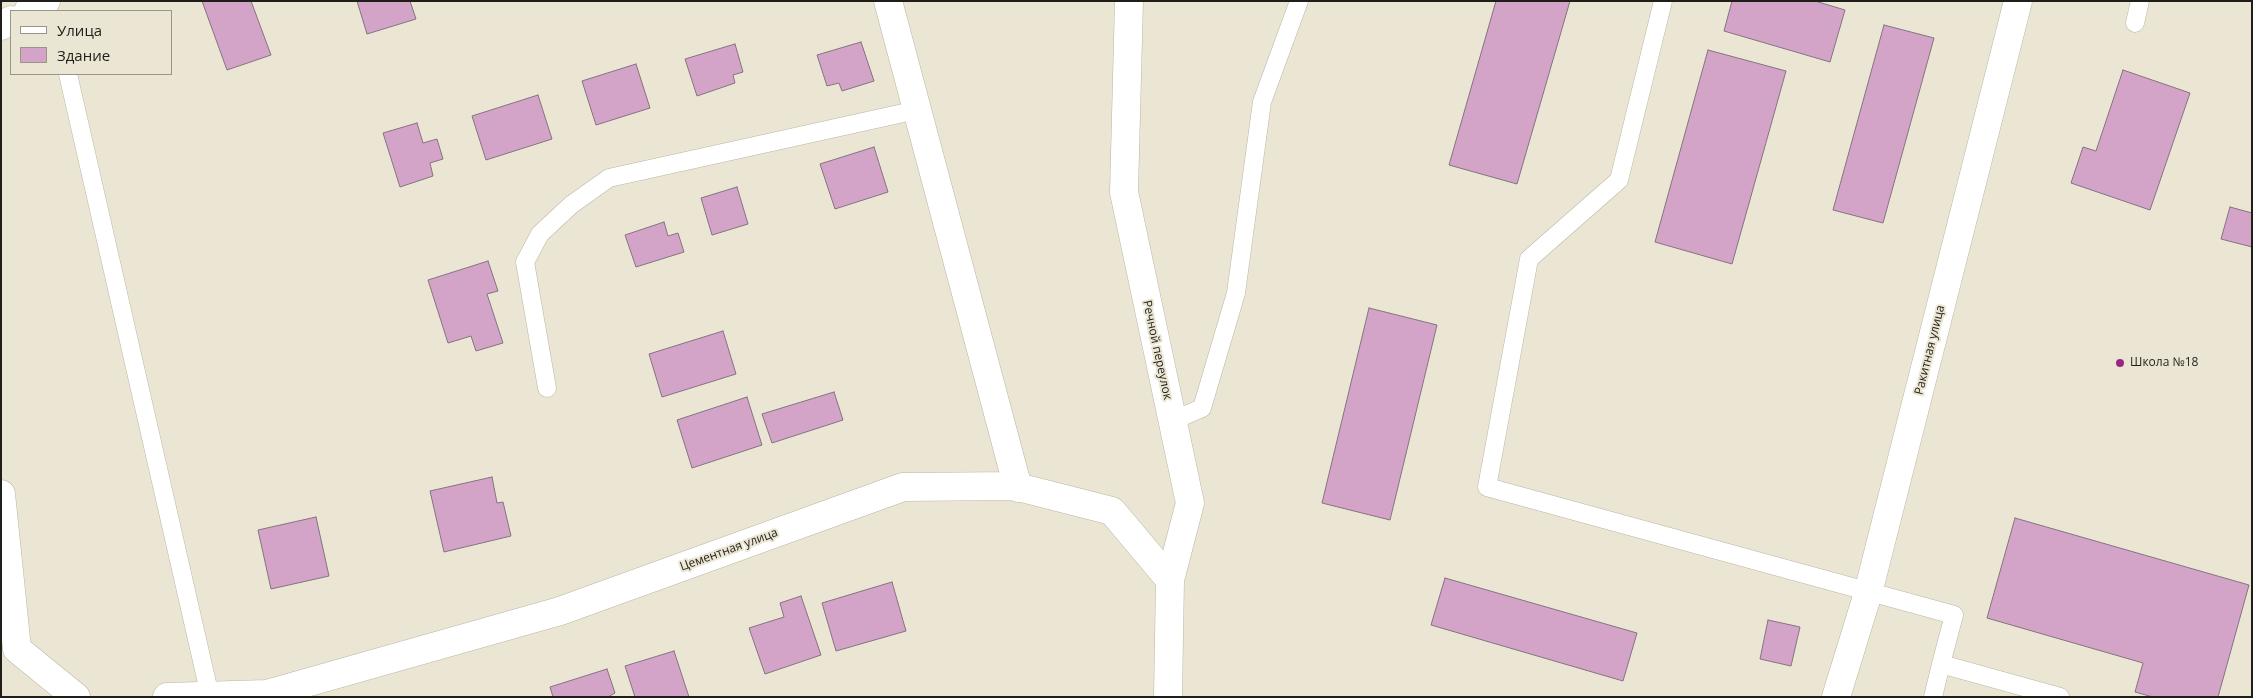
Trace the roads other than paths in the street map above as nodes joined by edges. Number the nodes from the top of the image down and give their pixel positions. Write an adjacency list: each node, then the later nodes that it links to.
1 (46, 1): 8 (street)
2 (888, 1): 11 (street)
3 (1129, 1): 13 (street, Речной переулок)
4 (1299, 1): 13 (lane)
5 (1663, 1): 17 (lane)
6 (2018, 1): 17 (street, Ракитная улица)
7 (2140, 1): 9 (lane)
8 (30, 10)
9 (2135, 23)
10 (68, 75): 20 (lane)
11 (917, 110): 12 (lane); 14 (street)
12 (547, 388)
13 (1172, 421): 16 (street, Речной переулок)
14 (1018, 488): 16 (street, Цементная улица); 19 (street, Цементная улица)
15 (1, 494): 21 (street)
16 (1170, 580): 23 (street, Речной переулок)
17 (1868, 593): 18 (lane); 24 (street, Ракитная улица)
18 (1942, 664): 25 (lane); 26 (lane)
19 (266, 695): 20 (street, Цементная улица)
20 (210, 696): 22 (street, Цементная улица)
21 (76, 697)
22 (167, 697)
23 (1168, 697)
24 (1836, 697)
25 (1933, 697)
26 (2060, 697)

